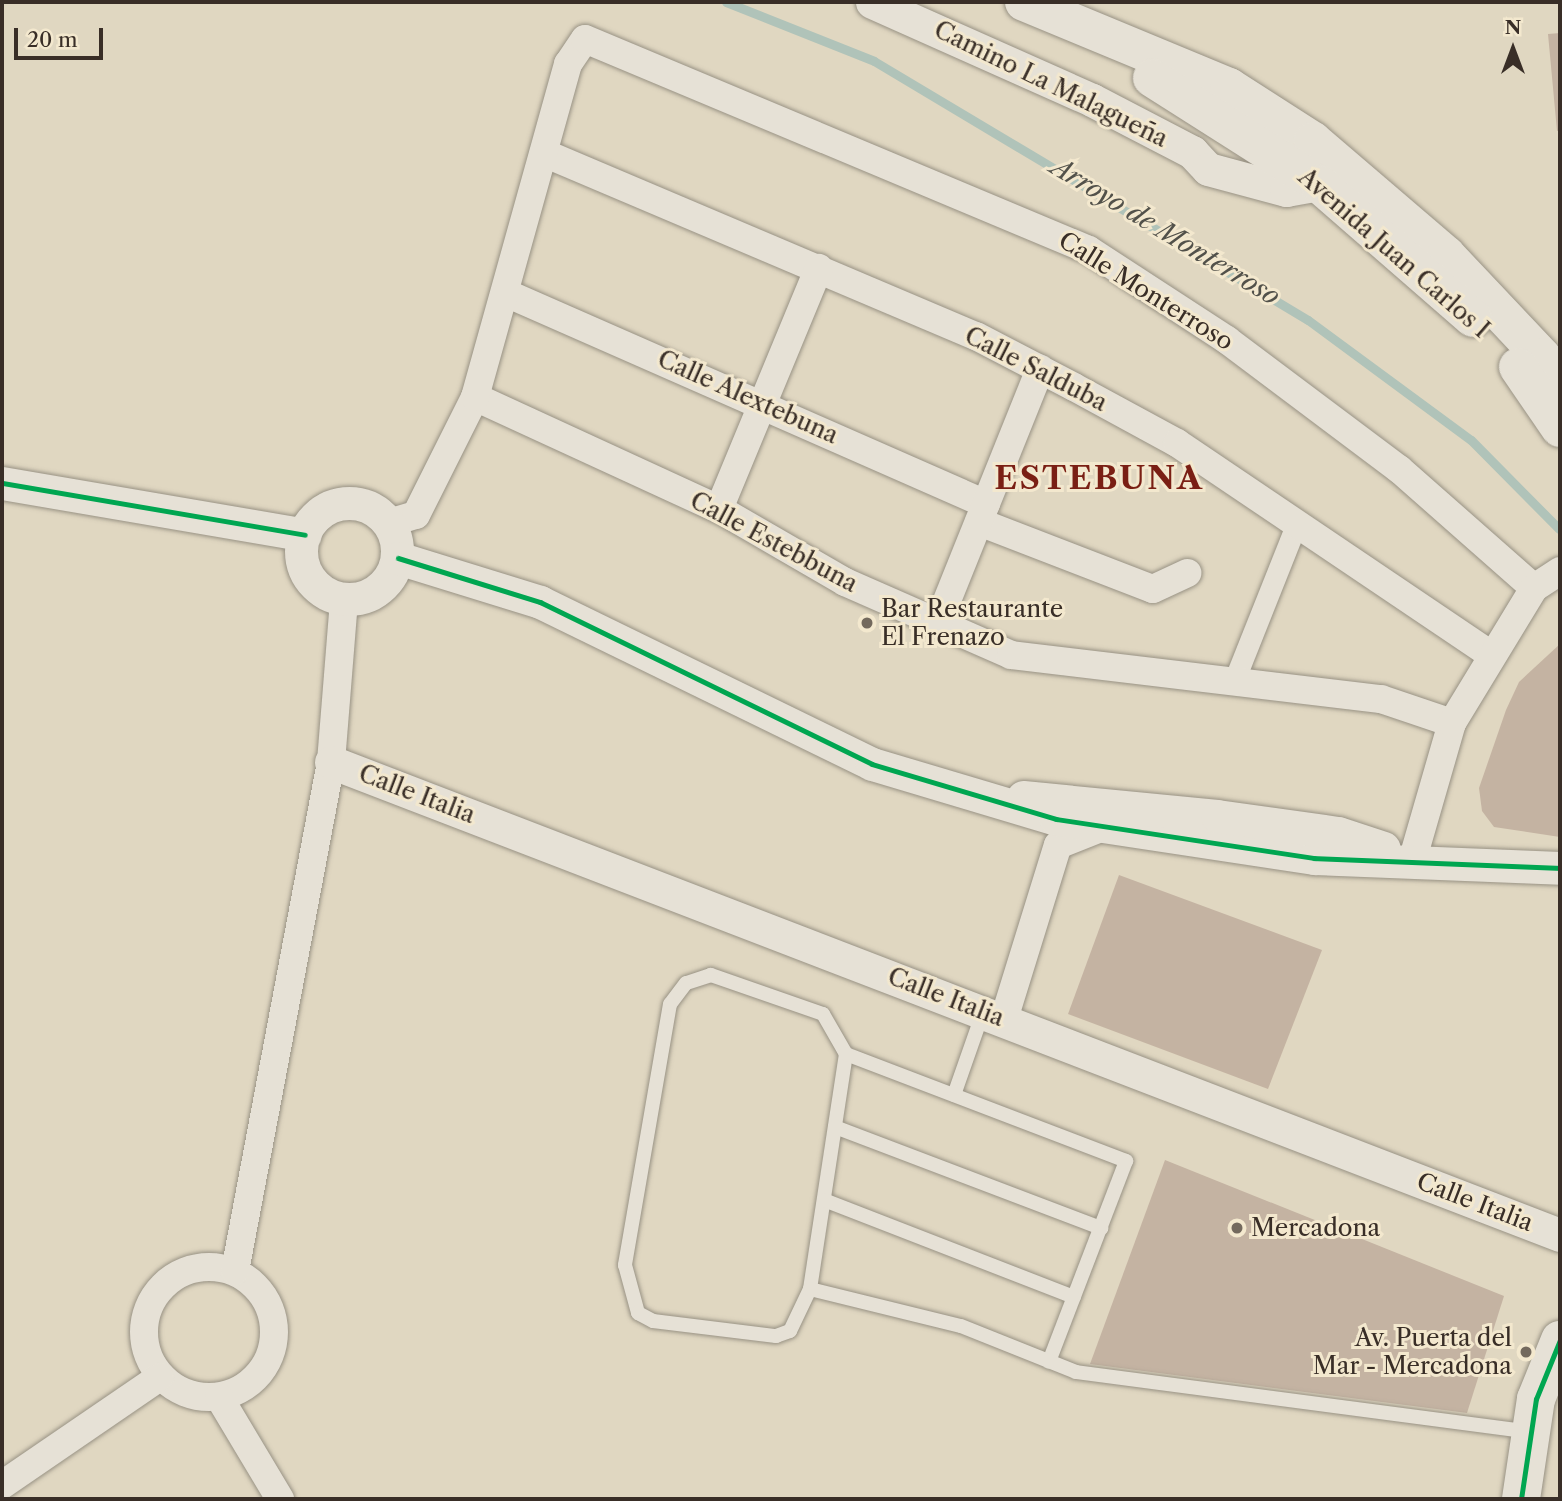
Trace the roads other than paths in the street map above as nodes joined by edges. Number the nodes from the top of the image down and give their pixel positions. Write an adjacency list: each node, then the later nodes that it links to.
1 (872, 2): 5 (street, Camino La Malagueña)
2 (1035, 4): 3 (main road, Avenida Juan Carlos I)
3 (1098, 36): 4 (main road, Avenida Juan Carlos I); 8 (main road, Avenida Juan Carlos I)
4 (1246, 136): 5 (street); 7 (main road, Avenida Juan Carlos I); 8 (street)
5 (1192, 152): 7 (street, Camino La Malagueña)
6 (544, 153): 9 (street, Calle Salduba); 10 (street); 25 (street, Calle Monterroso)
7 (1319, 184): 15 (main road, Avenida Juan Carlos I)
8 (1395, 208): 12 (main road, Avenida Juan Carlos I)
9 (819, 268): 11 (street, Calle Salduba); 14 (street)
10 (508, 294): 13 (street); 14 (street, Calle Alextebuna)
11 (1040, 369): 18 (street); 20 (street, Calle Salduba)
12 (1560, 386)
13 (475, 397): 17 (street, Calle Estebbuna); 19 (street)
14 (764, 402): 17 (street); 18 (street, Calle Alextebuna)
15 (1560, 428)
16 (2, 483): 21 (street)
17 (719, 509): 27 (street, Calle Estebbuna)
18 (982, 513): 24 (street, Calle Alextebuna); 27 (street)
19 (389, 523): 21 (street); 22 (street)
20 (1294, 528): 28 (street, Calle Salduba); 29 (street)
21 (304, 534): 26 (street)
22 (397, 558): 26 (street); 32 (street)
23 (1560, 571): 25 (street)
24 (1187, 573)
25 (1534, 588): 28 (street)
26 (344, 599): 31 (street)
27 (938, 623): 29 (street, Calle Estebbuna)
28 (1490, 655): 30 (street)
29 (1234, 681): 30 (street, Calle Estebbuna)
30 (1452, 723): 35 (street)
31 (331, 762): 37 (street, Calle Italia); 44 (street)
32 (987, 798): 33 (street); 34 (street)
33 (1217, 816): 34 (street); 35 (street)
34 (1101, 828): 35 (street); 37 (street)
35 (1413, 858): 36 (street)
36 (1560, 868)
37 (994, 1015): 39 (lane); 43 (street, Calle Italia)
38 (846, 1054): 39 (lane); 40 (lane); 45 (lane)
39 (954, 1095): 42 (lane)
40 (835, 1127): 41 (lane); 42 (lane)
41 (824, 1200): 45 (lane); 46 (lane)
42 (1101, 1228): 46 (lane)
43 (1560, 1235)
44 (234, 1271): 49 (street); 50 (street)
45 (810, 1289): 48 (lane)
46 (1074, 1297): 48 (lane)
47 (1560, 1340): 51 (main road)
48 (1049, 1362): 51 (lane)
49 (160, 1377): 50 (street); 52 (street)
50 (219, 1397): 53 (street)
51 (1531, 1432): 54 (main road)
52 (2, 1485)
53 (280, 1499)
54 (1521, 1499)

